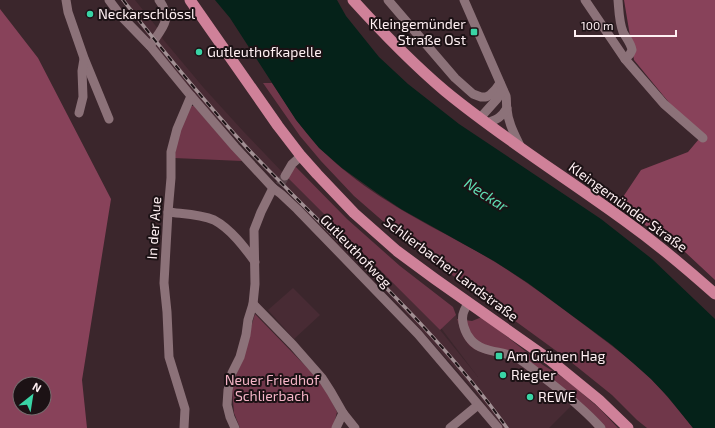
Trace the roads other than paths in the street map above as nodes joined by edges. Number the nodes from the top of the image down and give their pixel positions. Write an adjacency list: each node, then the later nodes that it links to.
1 (66, 0): 11 (street)
2 (108, 0): 10 (street)
3 (190, 0): 21 (main road, Schlierbacher Landstraße)
4 (353, 0): 18 (main road, Kleingemünder Straße)
5 (388, 0): 13 (street)
6 (464, 0): 13 (street, Kleingemünder Straße)
7 (585, 0): 12 (street)
8 (618, 0): 12 (street)
9 (163, 1): 10 (street)
10 (150, 46): 14 (street)
11 (84, 58): 16 (street); 17 (street)
12 (625, 59): 19 (street)
13 (501, 86): 15 (street, Kleingemünder Straße); 18 (street)
14 (191, 96): 23 (street, Gutleuthofweg); 24 (street, In der Aue)
15 (507, 108): 18 (street); 20 (street, Kleingemünder Straße)
16 (79, 113)
17 (109, 119)
18 (483, 120): 20 (main road, Kleingemünder Straße)
19 (703, 138)
20 (521, 148): 26 (main road, Kleingemünder Straße)
21 (301, 156): 22 (street); 27 (main road, Schlierbacher Landstraße)
22 (285, 176)
23 (277, 189): 25 (street); 29 (street, Gutleuthofweg)
24 (168, 212): 25 (street); 31 (street, In der Aue)
25 (255, 262): 28 (street)
26 (715, 294)
27 (469, 303): 37 (street); 38 (main road, Schlierbacher Landstraße)
28 (253, 304): 30 (street); 32 (street)
29 (478, 405): 35 (street); 36 (street, Gutleuthofweg)
30 (343, 413): 33 (street); 34 (street)
31 (184, 428)
32 (235, 428)
33 (336, 428)
34 (355, 428)
35 (450, 428)
36 (498, 428)
37 (601, 428)
38 (628, 428)

